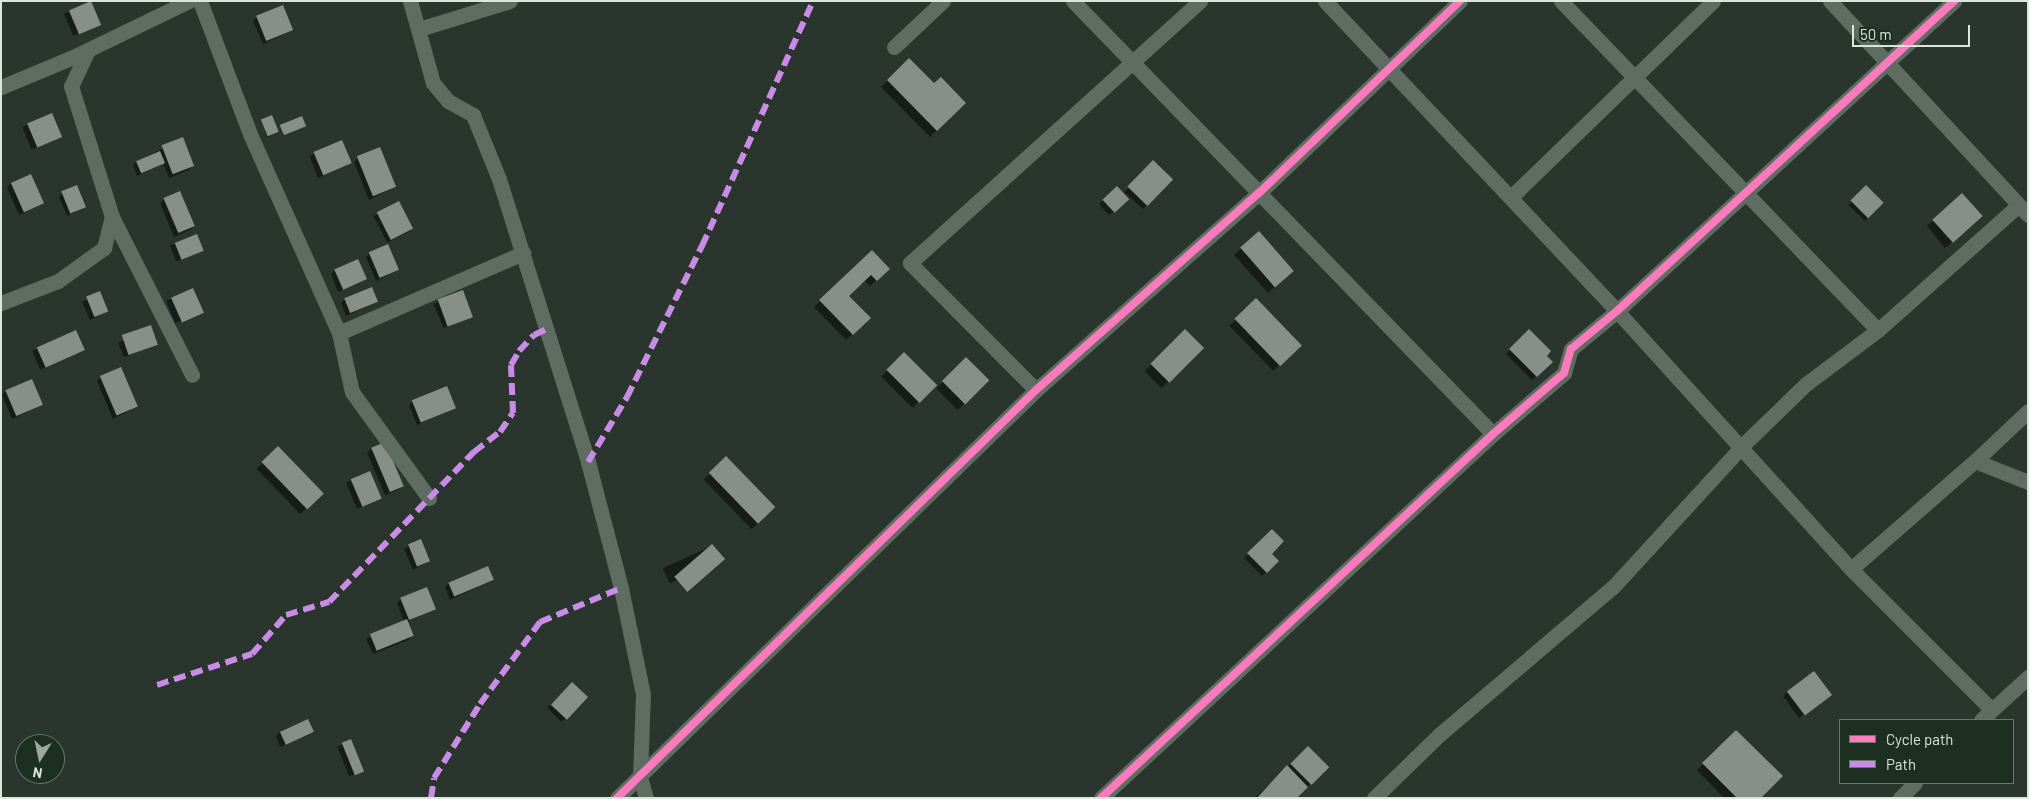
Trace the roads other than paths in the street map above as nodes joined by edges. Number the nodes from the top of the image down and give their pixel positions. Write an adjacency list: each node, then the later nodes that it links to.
1 (189, 1): 16 (street)
2 (200, 1): 31 (street)
3 (410, 1): 14 (street)
4 (510, 1): 14 (street)
5 (942, 1): 15 (street)
6 (1073, 1): 18 (street)
7 (1200, 1): 18 (street)
8 (1325, 1): 19 (street)
9 (1460, 1): 19 (street)
10 (1561, 1): 20 (street)
11 (1713, 1): 20 (street)
12 (1830, 1): 17 (street)
13 (1954, 1): 17 (street)
14 (419, 29): 27 (street)
15 (894, 47)
16 (88, 50): 21 (street); 26 (street)
17 (1887, 62): 22 (street); 25 (street)
18 (1133, 63): 23 (street); 33 (street)
19 (1390, 70): 23 (street); 24 (street)
20 (1634, 77): 22 (street); 24 (street)
21 (1, 87)
22 (1744, 191): 29 (street); 30 (street)
23 (1259, 193): 33 (street); 35 (street)
24 (1510, 197): 29 (street)
25 (2023, 210): 30 (street)
26 (112, 217): 28 (street); 32 (street)
27 (522, 254): 31 (street); 43 (street)
28 (1, 303)
29 (1617, 311): 35 (street); 36 (street)
30 (1878, 330): 36 (street)
31 (339, 333): 39 (street)
32 (192, 375)
33 (1036, 390): 43 (street)
34 (2028, 411): 37 (street)
35 (1493, 434): 47 (street)
36 (1742, 447): 40 (street); 48 (street)
37 (1975, 461): 38 (street); 40 (street)
38 (2028, 482)
39 (429, 498)
40 (1851, 570): 42 (street)
41 (2028, 677): 42 (street)
42 (1986, 715)
43 (640, 777): 45 (street); 46 (street)
44 (1914, 784): 49 (street)
45 (617, 798)
46 (646, 798)
47 (1101, 798)
48 (1374, 798)
49 (1900, 798)

